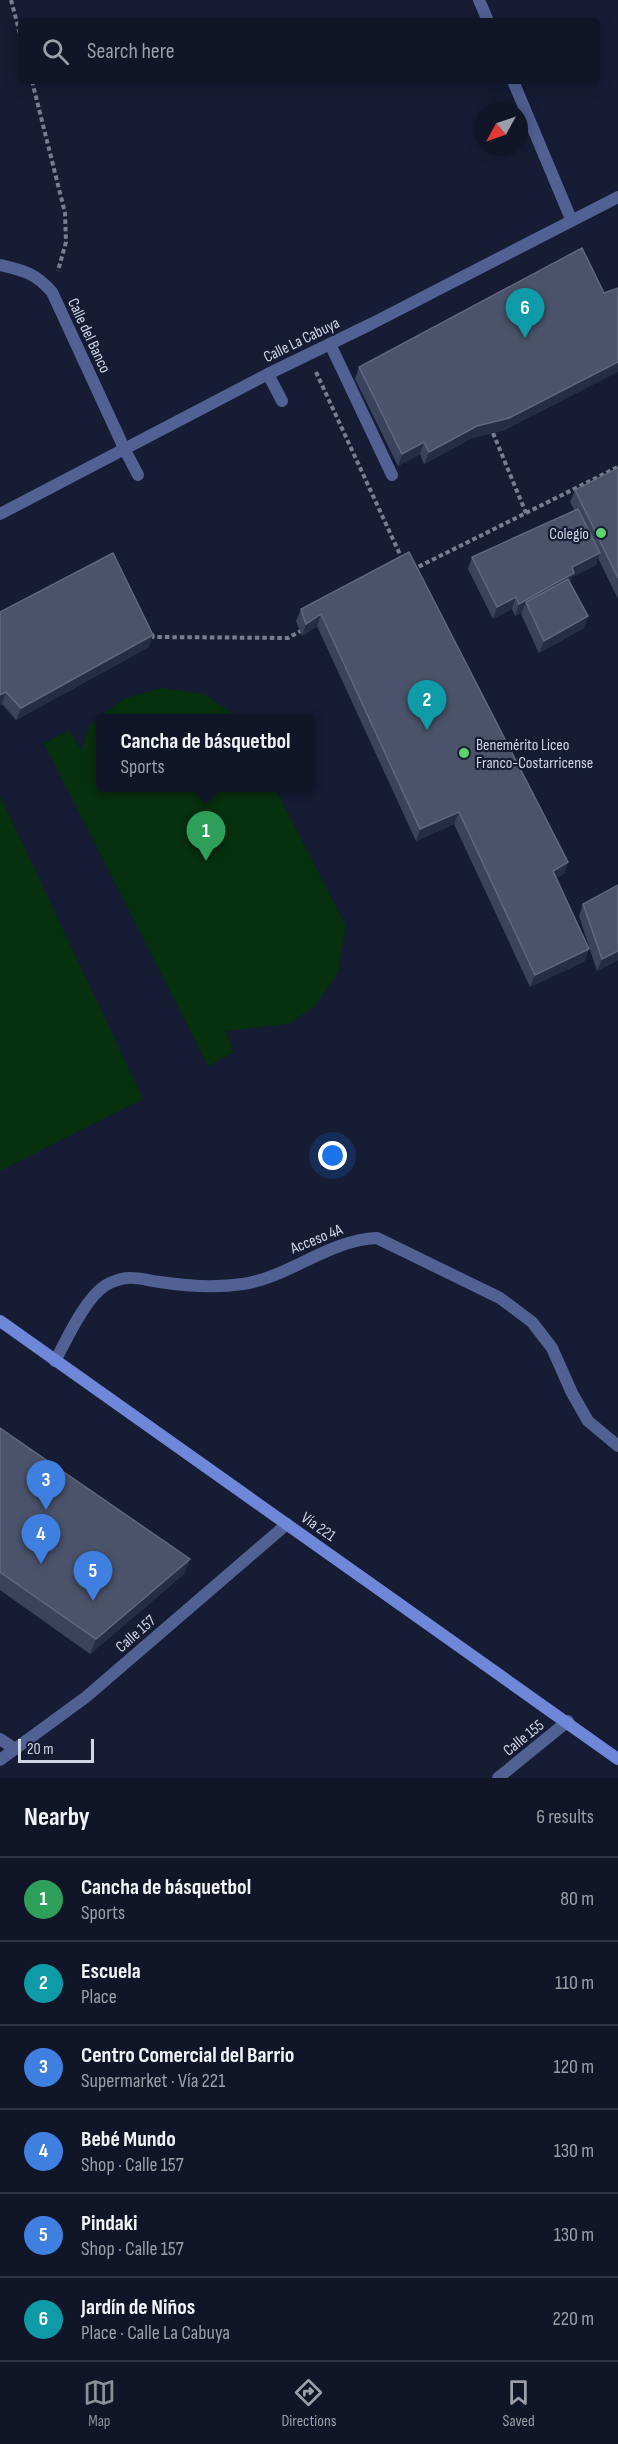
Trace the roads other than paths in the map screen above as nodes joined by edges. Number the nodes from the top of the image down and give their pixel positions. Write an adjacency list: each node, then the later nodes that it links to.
1 (479, 0): 2 (street)
2 (487, 18)
3 (514, 84): 5 (street)
4 (618, 197): 5 (street, Calle La Cabuya)
5 (571, 219): 7 (street, Calle La Cabuya)
6 (0, 265): 10 (street, Calle del Banco)
7 (330, 344): 8 (street, Calle La Cabuya); 12 (street)
8 (268, 374): 9 (street); 10 (street, Calle La Cabuya)
9 (282, 401)
10 (124, 448): 11 (street, Calle del Banco); 13 (street, Calle La Cabuya)
11 (138, 475)
12 (392, 475)
13 (0, 514)
14 (0, 1322): 15 (main road, Vía 221)
15 (55, 1360): 16 (street, Acceso 4A); 17 (main road, Vía 221)
16 (618, 1446)
17 (287, 1524): 18 (main road, Vía 221); 20 (street, Calle 157)
18 (568, 1721): 21 (main road, Vía 221); 23 (street, Calle 155)
19 (0, 1739): 20 (street)
20 (15, 1749): 22 (street, Calle 157)
21 (618, 1759)
22 (0, 1760)
23 (498, 1778)

